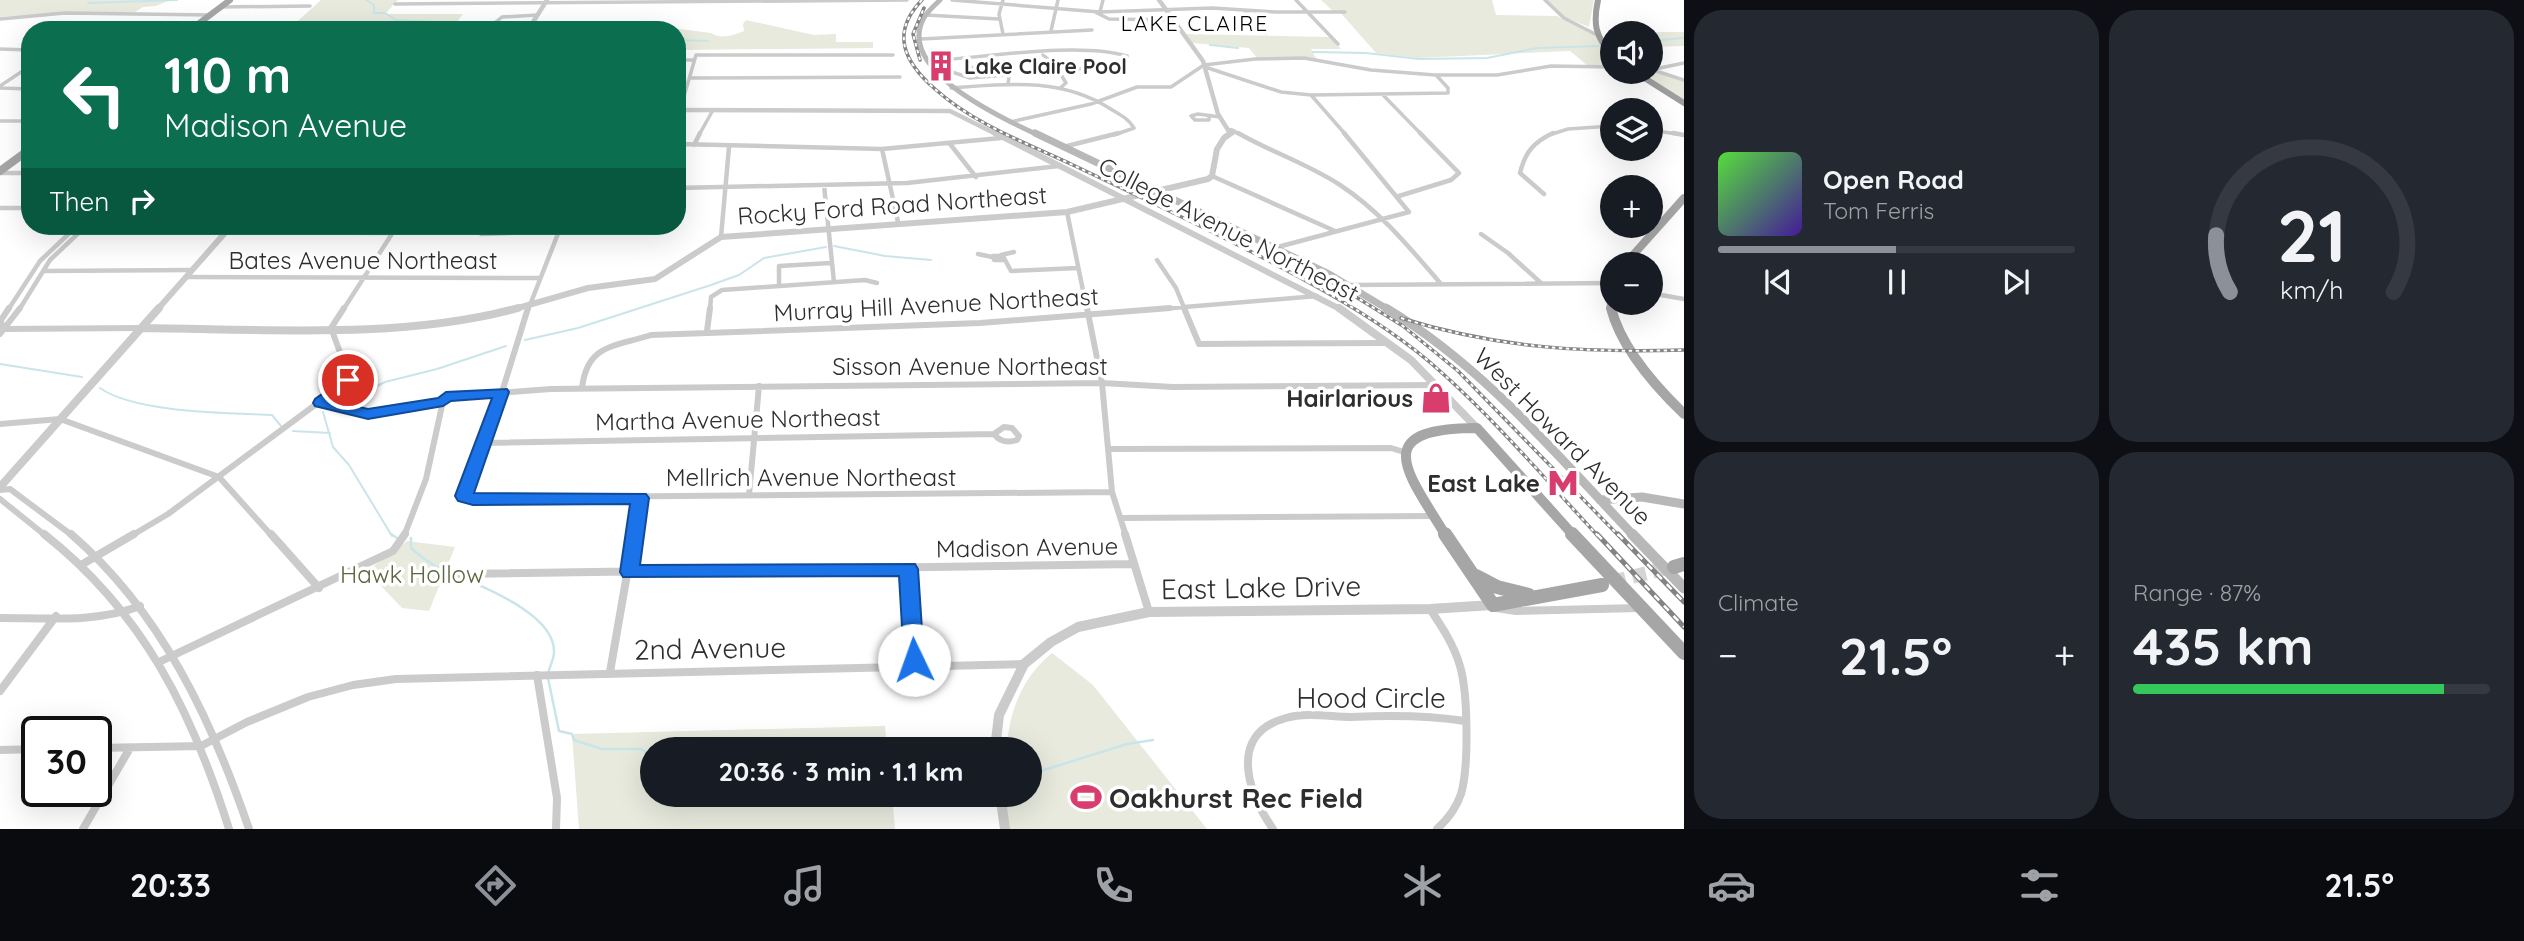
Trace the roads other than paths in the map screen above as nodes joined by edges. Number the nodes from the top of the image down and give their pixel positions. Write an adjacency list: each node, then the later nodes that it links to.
1 (230, 0): 18 (main road)
2 (626, 0): 15 (street)
3 (907, 0): 12 (street)
4 (940, 0): 28 (main road)
5 (952, 0): 14 (street)
6 (1058, 0): 19 (street)
7 (1103, 0): 23 (street)
8 (1159, 0): 20 (street)
9 (1296, 0): 24 (street)
10 (1545, 0): 39 (street)
11 (1598, 0): 39 (highway)
12 (677, 1): 15 (street)
13 (546, 2): 15 (street); 16 (street); 27 (street)
14 (1003, 2): 19 (street); 30 (street)
15 (619, 3)
16 (395, 4)
17 (310, 6): 18 (street)
18 (220, 7): 26 (main road)
19 (1056, 8): 21 (street); 36 (street)
20 (1165, 8): 22 (street); 23 (street); 31 (street)
21 (1094, 11): 23 (street); 31 (street)
22 (1245, 11): 24 (street); 37 (street)
23 (1100, 12)
24 (1307, 12): 25 (street); 42 (street)
25 (1345, 12)
26 (210, 15): 29 (street); 32 (main road)
27 (538, 15): 33 (street); 34 (street)
28 (925, 15): 30 (street); 41 (main road)
29 (0, 19)
30 (999, 19): 38 (street)
31 (1174, 20): 52 (street)
32 (202, 21)
33 (497, 21)
34 (534, 21)
35 (1092, 30): 36 (street)
36 (1051, 31): 38 (street)
37 (1266, 33)
38 (1003, 34): 41 (street)
39 (1597, 34): 40 (highway)
40 (1600, 38)
41 (921, 39): 50 (main road)
42 (1338, 44)
43 (0, 49): 44 (street)
44 (21, 50)
45 (893, 55): 47 (street)
46 (1043, 55): 49 (street); 55 (street); 55 (street)
47 (695, 58): 48 (street); 62 (street)
48 (686, 59)
49 (965, 60): 50 (street); 59 (street)
50 (929, 61): 68 (main road)
51 (1684, 63): 53 (street)
52 (1205, 66): 60 (street); 72 (street); 73 (street); 78 (street)
53 (1663, 67)
54 (1600, 68): 60 (street)
55 (1063, 71): 69 (street)
56 (21, 72): 66 (street)
57 (952, 72): 59 (street)
58 (1663, 73): 63 (street)
59 (977, 75): 64 (street)
60 (1436, 75): 71 (street)
61 (900, 77): 62 (street)
62 (690, 78): 70 (street)
63 (1684, 80)
64 (1008, 83): 68 (street); 69 (street)
65 (1655, 84): 74 (highway)
66 (0, 87): 67 (street)
67 (21, 88)
68 (951, 88): 81 (main road)
69 (1060, 88): 73 (street)
70 (686, 89)
71 (1381, 94): 72 (street); 105 (street)
72 (1311, 95): 105 (street)
73 (1097, 102): 81 (street); 91 (street)
74 (1684, 103)
75 (686, 110): 76 (street)
76 (713, 110): 86 (street, College Avenue Northeast); 89 (street)
77 (1209, 117): 78 (street)
78 (1220, 117): 83 (street)
79 (0, 121): 80 (street)
80 (21, 121)
81 (1010, 122): 91 (main road)
82 (1600, 127): 104 (street)
83 (1229, 131): 97 (street); 111 (street)
84 (1663, 132): 85 (street)
85 (1684, 135)
86 (1001, 138): 87 (street); 94 (street, College Avenue Northeast)
87 (950, 144): 92 (street); 98 (street)
88 (686, 145): 89 (street)
89 (694, 145): 90 (street)
90 (729, 146): 92 (street); 102 (street)
91 (1063, 147): 103 (main road)
92 (882, 149): 99 (street)
93 (21, 159): 95 (main road)
94 (1059, 166): 98 (street); 107 (street, College Avenue Northeast)
95 (0, 172): 96 (street)
96 (21, 173)
97 (1212, 176): 103 (street, Rocky Ford Road Northeast); 114 (street)
98 (976, 177): 99 (street)
99 (889, 184): 100 (street); 112 (street)
100 (824, 185): 102 (street); 113 (street)
101 (686, 187): 102 (street)
102 (724, 187): 121 (street)
103 (1158, 192): 107 (street, Rocky Ford Road Northeast); 122 (main road)
104 (1544, 194)
105 (1399, 196): 111 (street)
106 (1684, 198): 124 (main road)
107 (1126, 199): 110 (street, Rocky Ford Road Northeast); 141 (street, College Avenue Northeast)
108 (0, 208): 109 (street)
109 (21, 208)
110 (1067, 212): 112 (street, Rocky Ford Road Northeast); 129 (street)
111 (1384, 219): 114 (street); 138 (street)
112 (898, 222): 113 (street, Rocky Ford Road Northeast)
113 (828, 228): 121 (street, Rocky Ford Road Northeast); 128 (street)
114 (1335, 232): 122 (street)
115 (1481, 234): 137 (street)
116 (67, 235): 152 (street)
117 (75, 235): 130 (street)
118 (223, 235): 131 (street)
119 (391, 235): 132 (street)
120 (557, 235): 133 (street)
121 (721, 237): 144 (street, Rocky Ford Road Northeast)
122 (1274, 247): 139 (main road)
123 (1014, 252): 126 (street)
124 (1636, 252)
125 (978, 254): 126 (street)
126 (1002, 258): 129 (street)
127 (1157, 260): 145 (street)
128 (831, 262): 134 (street); 140 (street)
129 (1078, 268): 147 (street)
130 (43, 271): 131 (street, Bates Avenue Northeast); 152 (street)
131 (189, 274): 132 (street, Bates Avenue Northeast); 149 (street)
132 (365, 277): 133 (street, Bates Avenue Northeast); 150 (street)
133 (540, 278): 144 (street)
134 (834, 282): 136 (street); 140 (street)
135 (1600, 282): 137 (street)
136 (877, 283)
137 (1541, 283): 138 (street)
138 (1441, 284): 139 (street)
139 (1350, 285): 148 (main road)
140 (779, 286): 151 (street)
141 (1319, 295): 145 (street, Murray Hill Avenue Northeast); 153 (street, College Avenue Northeast)
142 (1663, 295): 143 (street)
143 (1684, 299)
144 (529, 305): 150 (street, Rocky Ford Road Northeast); 158 (street)
145 (1186, 307): 147 (street, Murray Hill Avenue Northeast); 153 (street)
146 (1614, 315): 161 (main road)
147 (1088, 316): 151 (street, Murray Hill Avenue Northeast); 154 (street)
148 (1406, 320): 176 (main road, West Howard Avenue)
149 (141, 328): 150 (street, Rocky Ford Road Northeast); 152 (street); 162 (street)
150 (331, 328): 160 (street)
151 (707, 331): 157 (street, Murray Hill Avenue Northeast)
152 (1, 332)
153 (1390, 343): 155 (street, College Avenue Northeast)
154 (1102, 383): 155 (street, Sisson Avenue Northeast); 156 (street, Sisson Avenue Northeast); 168 (street)
155 (1438, 385): 164 (street, College Avenue Northeast)
156 (759, 386): 157 (street, Sisson Avenue Northeast); 166 (street)
157 (582, 388): 158 (street, Sisson Avenue Northeast)
158 (502, 392): 159 (street, Sisson Avenue Northeast); 167 (street)
159 (443, 401): 160 (street, Sisson Avenue Northeast); 189 (street)
160 (320, 403): 170 (street)
161 (1684, 414)
162 (60, 419): 163 (street); 170 (street); 171 (street)
163 (0, 424)
164 (1477, 428): 169 (main road); 188 (main road, College Avenue Northeast)
165 (995, 434): 166 (street, Martha Avenue Northeast)
166 (754, 439): 167 (street, Martha Avenue Northeast); 173 (street)
167 (483, 443): 174 (street, Mellrich Avenue Northeast)
168 (1110, 449): 169 (street); 172 (street)
169 (1404, 452): 178 (main road)
170 (219, 477): 180 (street); 189 (street)
171 (0, 488): 180 (street)
172 (1112, 492): 173 (street, Mellrich Avenue Northeast); 179 (street)
173 (749, 495): 174 (street, Mellrich Avenue Northeast)
174 (640, 498): 186 (street)
175 (0, 499): 182 (street)
176 (1600, 500): 177 (main road); 184 (main road, West Howard Avenue)
177 (1684, 504)
178 (1434, 516): 179 (street); 185 (main road)
179 (1122, 517): 181 (street)
180 (95, 557): 182 (street); 193 (street)
181 (1134, 564): 183 (street, Madison Avenue); 196 (street)
182 (81, 565): 197 (street)
183 (908, 569): 186 (street, Madison Avenue); 204 (street)
184 (1677, 569): 190 (main road, West Howard Avenue)
185 (1468, 571): 191 (main road); 192 (main road)
186 (629, 572): 187 (street, Madison Avenue); 205 (street)
187 (459, 574)
188 (1603, 578): 191 (main road, East Lake Drive); 194 (main road, College Avenue Northeast)
189 (318, 588): 201 (street)
190 (1684, 588)
191 (1542, 597): 192 (main road, East Lake Drive)
192 (1490, 605): 194 (street); 195 (street, East Lake Drive)
193 (140, 606): 197 (street); 201 (street)
194 (1639, 608): 200 (main road, College Avenue Northeast)
195 (1430, 609): 196 (street, East Lake Drive); 208 (street)
196 (1149, 612): 203 (street, East Lake Drive)
197 (126, 614): 198 (street); 202 (street)
198 (56, 616): 199 (street); 207 (street)
199 (0, 618)
200 (1684, 653)
201 (174, 654): 202 (street); 210 (street)
202 (159, 662): 211 (street)
203 (1024, 664): 204 (street, 2nd Avenue); 209 (street, East Lake Drive)
204 (914, 666): 205 (street, 2nd Avenue)
205 (610, 672): 206 (street, 2nd Avenue)
206 (540, 675): 210 (street, 2nd Avenue); 220 (street)
207 (0, 691)
208 (1465, 721): 222 (street, Hood Circle); 223 (street)
209 (996, 737)
210 (216, 738): 211 (street, 2nd Avenue); 219 (street)
211 (201, 746): 213 (street); 218 (street)
212 (112, 748): 213 (street)
213 (131, 748): 217 (street)
214 (21, 749): 215 (street)
215 (0, 750)
216 (1002, 807): 221 (street)
217 (83, 829)
218 (229, 829)
219 (249, 829)
220 (556, 829)
221 (1005, 829)
222 (1273, 829)
223 (1437, 829)

